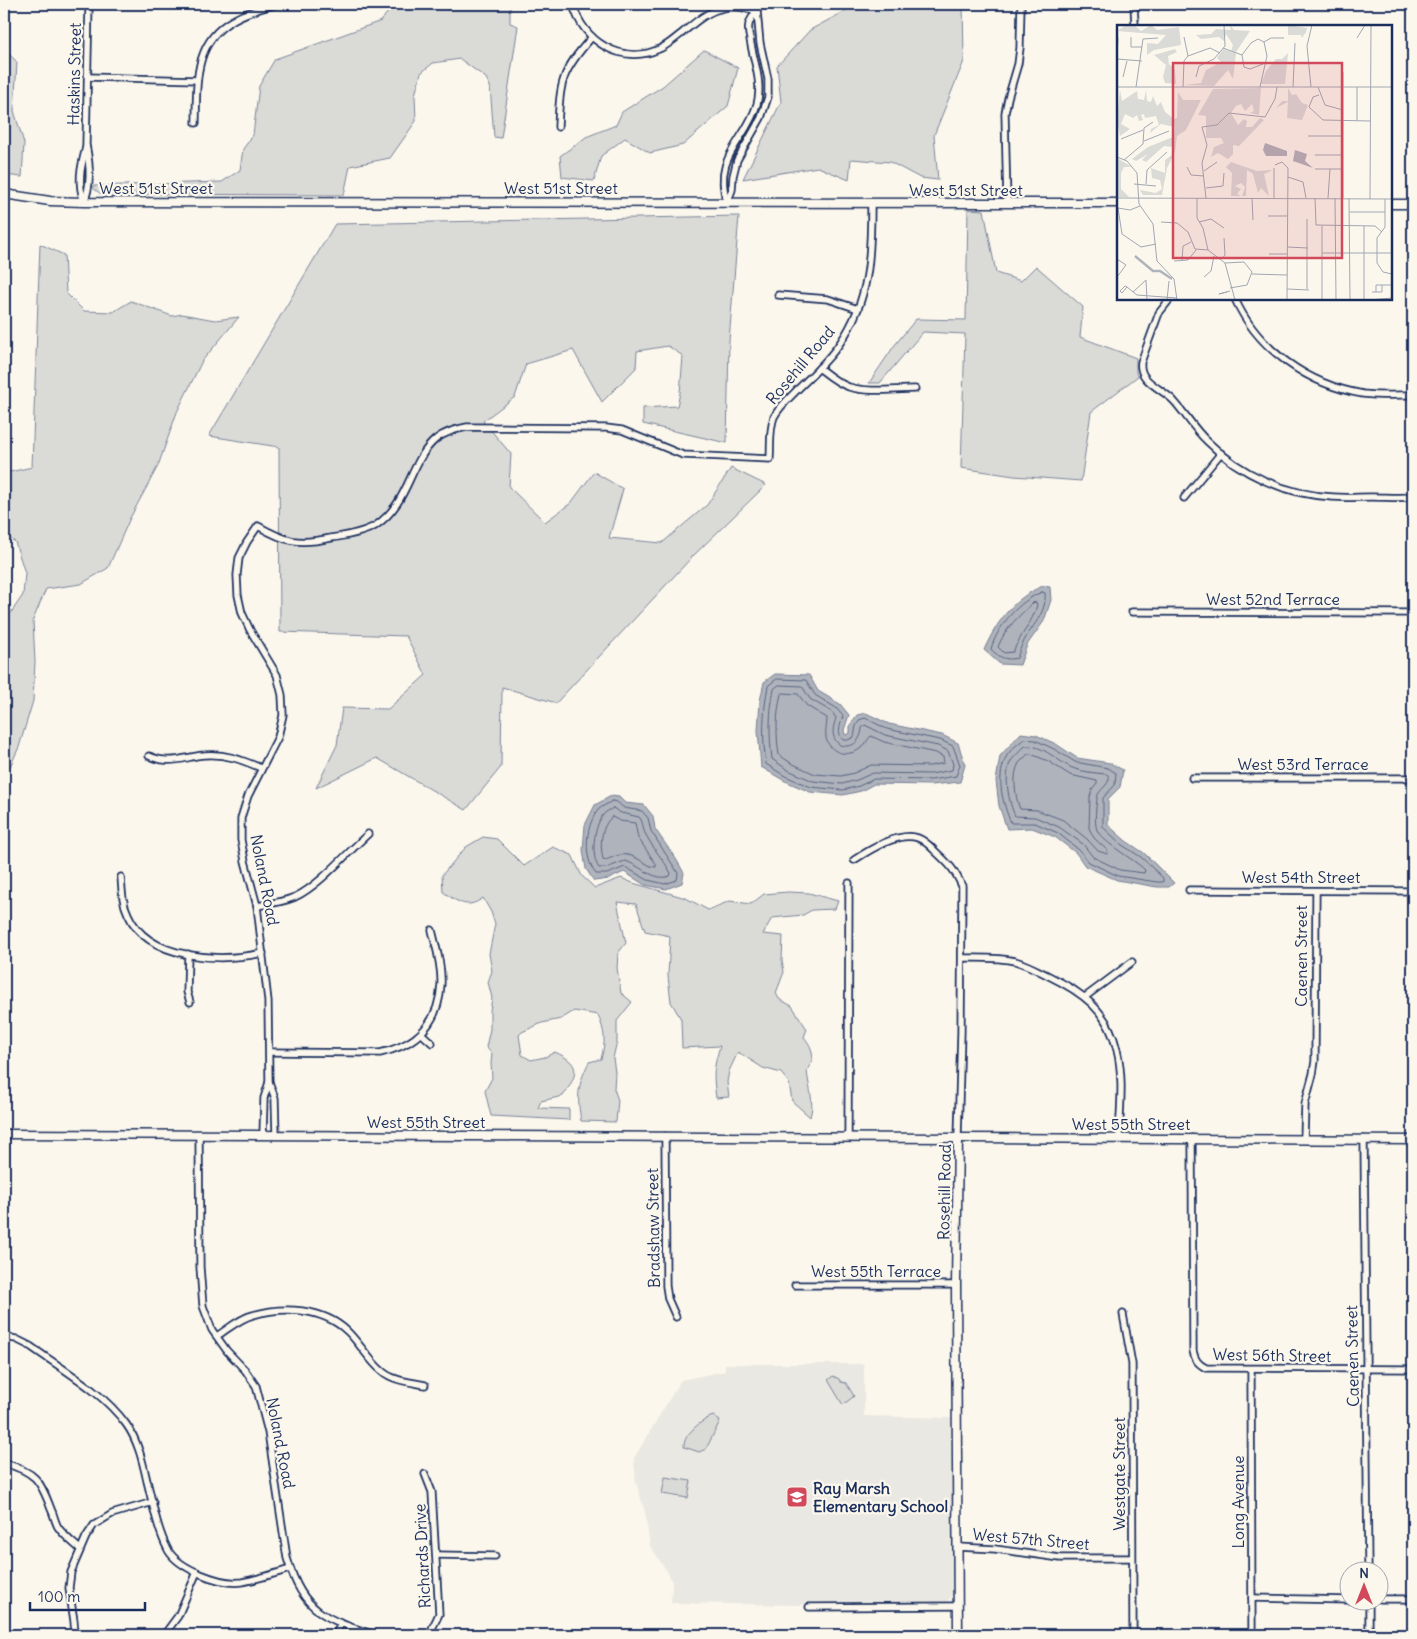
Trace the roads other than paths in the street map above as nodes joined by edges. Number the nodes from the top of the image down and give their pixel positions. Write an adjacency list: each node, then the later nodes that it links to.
1 (89, 4): 12 (street, Haskins Street)
2 (277, 4): 13 (street)
3 (573, 4): 9 (street)
4 (760, 4): 7 (street)
5 (1021, 4): 23 (street)
6 (1134, 4): 8 (street)
7 (757, 11): 9 (street); 10 (street); 11 (street)
8 (1135, 25)
9 (592, 38): 17 (street)
10 (765, 62): 11 (street); 15 (street)
11 (756, 64): 14 (street)
12 (88, 77): 13 (street); 18 (street, Haskins Street)
13 (197, 80): 16 (street)
14 (753, 114): 15 (street); 21 (street)
15 (762, 118): 21 (street)
16 (196, 123)
17 (558, 127)
18 (86, 145): 20 (street, Haskins Street); 20 (street, Haskins Street)
19 (4, 194): 20 (street, West 51st Street)
20 (84, 202): 21 (street, West 51st Street)
21 (727, 203): 22 (street, West 51st Street)
22 (871, 203): 23 (street, West 51st Street); 30 (street, Rosehill Road)
23 (1007, 203): 24 (street, West 51st Street)
24 (1117, 203)
25 (1392, 204): 26 (street)
26 (1413, 204)
27 (778, 295): 30 (street)
28 (1169, 300): 34 (street)
29 (1237, 300): 33 (street)
30 (858, 309): 31 (street, Rosehill Road)
31 (819, 368): 32 (street); 37 (street, Rosehill Road)
32 (915, 390)
33 (1413, 396)
34 (1221, 453): 35 (street); 36 (street)
35 (1413, 497)
36 (1184, 498)
37 (258, 526): 41 (street, Noland Road)
38 (1132, 612): 39 (street, West 52nd Terrace)
39 (1413, 613)
40 (149, 756): 41 (street)
41 (261, 768): 51 (street, Noland Road)
42 (1192, 778): 43 (street, West 53rd Terrace)
43 (1413, 778)
44 (368, 834): 51 (street)
45 (854, 860): 55 (street, Rosehill Road)
46 (121, 877): 54 (street)
47 (848, 883): 68 (street)
48 (1190, 890): 49 (street, West 54th Street)
49 (1316, 891): 50 (street, West 54th Street); 72 (street, Caenen Street)
50 (1413, 891)
51 (257, 906): 53 (street, Noland Road)
52 (432, 930): 59 (street)
53 (263, 953): 54 (street); 61 (street, Noland Road)
54 (188, 954): 58 (street)
55 (962, 958): 57 (street); 69 (street, Rosehill Road)
56 (1132, 962): 57 (street)
57 (1085, 997): 70 (street)
58 (190, 1002)
59 (422, 1034): 60 (street); 61 (street)
60 (432, 1043)
61 (270, 1052): 62 (street, Noland Road)
62 (269, 1082): 65 (street, Noland Road); 66 (street, Noland Road)
63 (4, 1134): 64 (street, West 55th Street)
64 (199, 1135): 65 (street, West 55th Street); 79 (street, Noland Road)
65 (263, 1135): 66 (street, West 55th Street)
66 (276, 1135): 67 (street, West 55th Street)
67 (665, 1136): 68 (street, West 55th Street); 78 (street, Bradshaw Street)
68 (848, 1137): 69 (street, West 55th Street)
69 (958, 1137): 70 (street, West 55th Street); 76 (street, Rosehill Road)
70 (1120, 1138): 71 (street, West 55th Street)
71 (1192, 1138): 72 (street, West 55th Street); 81 (street, West 56th Street)
72 (1304, 1139): 73 (street, West 55th Street)
73 (1364, 1139): 74 (street, West 55th Street); 82 (street, Caenen Street)
74 (1413, 1140)
75 (795, 1285): 76 (street, West 55th Terrace)
76 (956, 1285): 88 (street, Rosehill Road)
77 (1123, 1314): 92 (street, Westgate Street)
78 (676, 1317)
79 (217, 1336): 84 (street); 94 (street, Noland Road)
80 (4, 1337): 87 (street)
81 (1252, 1368): 82 (street, West 56th Street); 96 (street, Long Avenue)
82 (1366, 1369): 83 (street, West 56th Street); 93 (street, Caenen Street)
83 (1413, 1369)
84 (425, 1385)
85 (4, 1463): 89 (street)
86 (425, 1474): 90 (street, Richards Drive)
87 (153, 1502): 89 (street); 95 (street)
88 (958, 1547): 92 (street, West 57th Street); 100 (street, Rosehill Road)
89 (80, 1549): 104 (street)
90 (436, 1555): 91 (street); 108 (street, Richards Drive)
91 (494, 1556)
92 (1132, 1558): 110 (street, Westgate Street)
93 (1368, 1562)
94 (290, 1569): 95 (street); 103 (street, Noland Road)
95 (197, 1572): 105 (street)
96 (1252, 1598): 98 (street); 111 (street, Long Avenue)
97 (1413, 1599): 99 (street)
98 (1340, 1600)
99 (1390, 1600)
100 (958, 1606): 101 (street); 109 (street, Rosehill Road)
101 (809, 1607)
102 (1369, 1612): 112 (street)
103 (341, 1624): 106 (street); 107 (street, Noland Road)
104 (74, 1635)
105 (164, 1635)
106 (335, 1635)
107 (375, 1635)
108 (429, 1635)
109 (958, 1635)
110 (1133, 1635)
111 (1252, 1635)
112 (1369, 1635)

